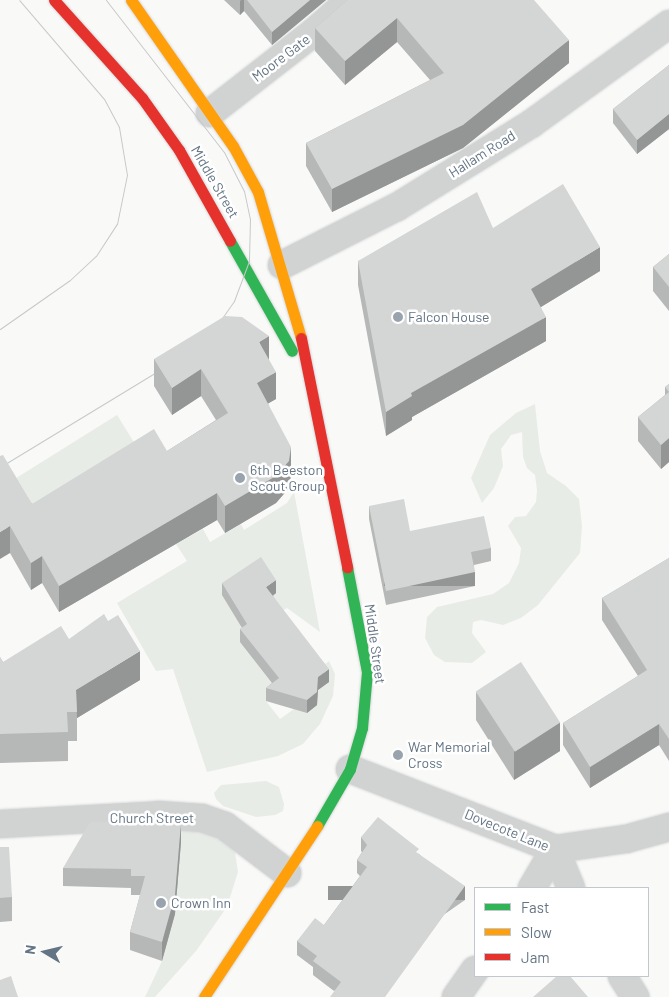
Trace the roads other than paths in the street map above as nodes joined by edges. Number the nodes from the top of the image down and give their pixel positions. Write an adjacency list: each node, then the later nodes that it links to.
1 (54, 0): 8 (main road, Middle Street)
2 (131, 0): 5 (main road, Middle Street)
3 (350, 0): 5 (street, Moore Gate)
4 (669, 24): 7 (street, Hallam Road)
5 (210, 113): 6 (main road, Middle Street)
6 (258, 192): 7 (main road, Middle Street); 8 (main road)
7 (282, 265): 9 (main road, Middle Street)
8 (266, 302): 9 (main road, Middle Street)
9 (315, 403): 10 (main road, Middle Street)
10 (350, 769): 13 (street, Dovecote Lane); 14 (main road, Middle Street)
11 (0, 824): 14 (street, Church Street)
12 (669, 827): 13 (street, Dovecote Lane)
13 (555, 849): 15 (street); 16 (street)
14 (287, 873): 19 (main road, Middle Street)
15 (533, 887)
16 (571, 887)
17 (474, 971): 20 (street)
18 (623, 977): 21 (street)
19 (204, 997)
20 (456, 997)
21 (635, 997)

